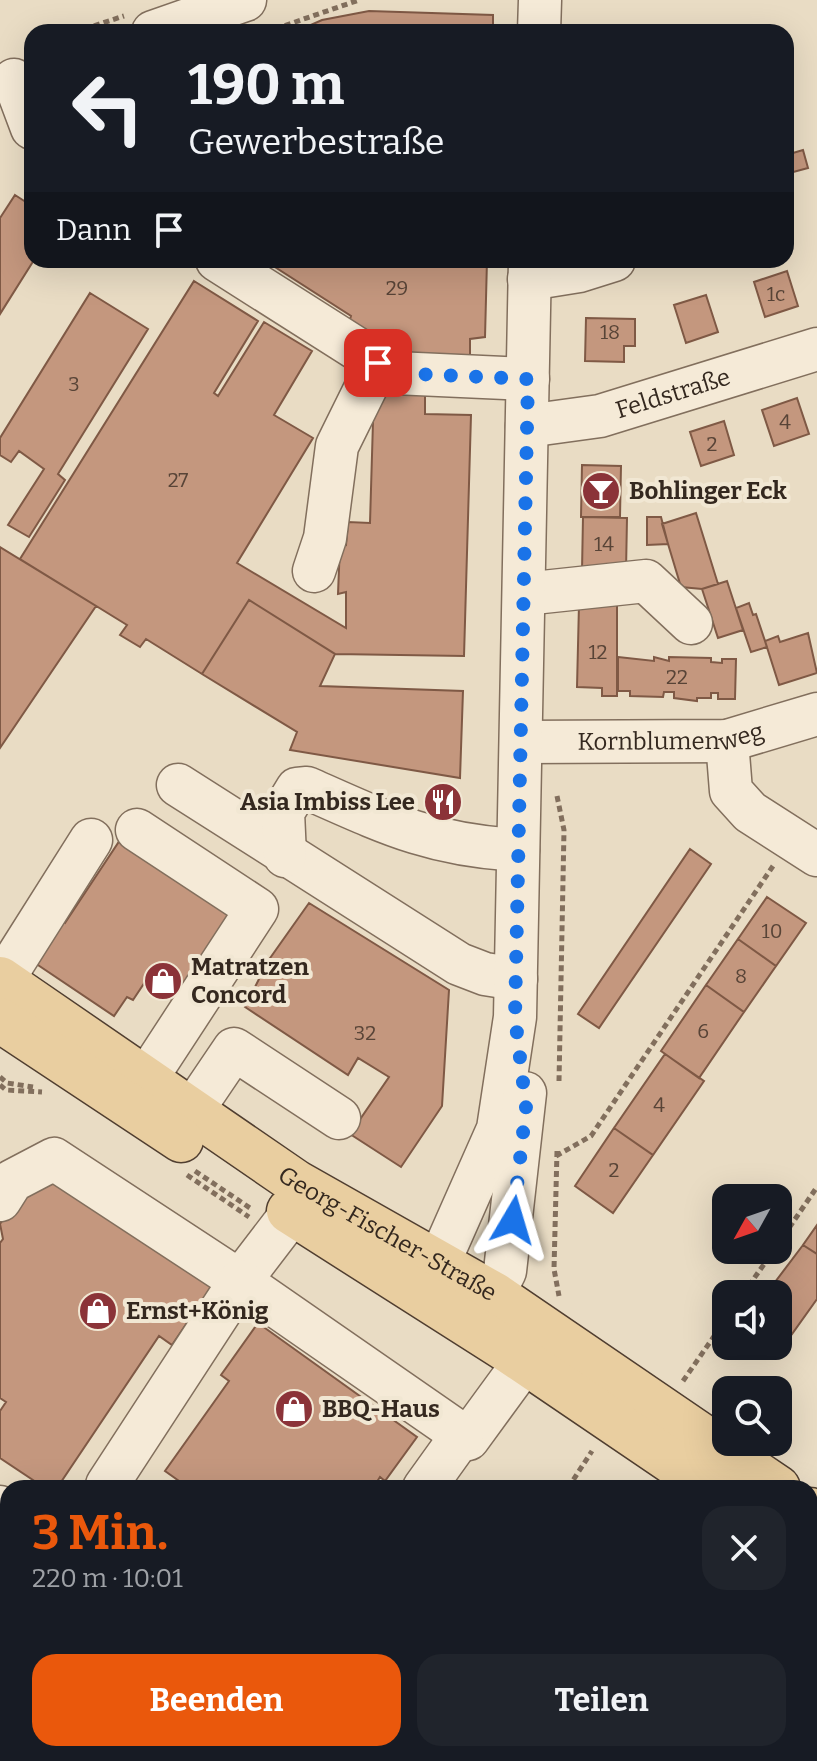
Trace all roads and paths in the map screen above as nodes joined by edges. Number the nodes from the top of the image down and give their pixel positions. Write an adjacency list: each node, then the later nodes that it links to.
1 (245, 0): 4 (street)
2 (359, 0): 5 (path)
3 (540, 0): 6 (street)
4 (176, 24)
5 (289, 24)
6 (539, 24)
7 (15, 80): 8 (street)
8 (24, 105)
9 (230, 268): 13 (street)
10 (589, 268): 11 (street)
11 (530, 269): 14 (street)
12 (817, 349): 15 (street, Feldstraße)
13 (378, 363): 14 (street); 16 (street)
14 (528, 379): 15 (street)
15 (527, 426): 17 (street)
16 (314, 571)
17 (524, 594): 18 (street); 21 (street)
18 (691, 623)
19 (817, 714): 20 (street, Kornblumenweg)
20 (727, 741): 21 (street, Kornblumenweg); 25 (street)
21 (533, 742): 26 (street); 31 (path)
22 (178, 785): 27 (street)
23 (137, 830): 30 (street)
24 (91, 840): 28 (street)
25 (804, 847): 35 (path)
26 (518, 850): 27 (street); 29 (street)
27 (285, 856): 29 (street)
28 (2, 995): 30 (main road, Georg-Fischer-Straße); 39 (main road, Georg-Fischer-Straße)
29 (515, 998): 37 (street); 42 (street)
30 (146, 1079): 32 (main road, Georg-Fischer-Straße)
31 (558, 1093)
32 (192, 1111): 33 (street); 39 (main road, Georg-Fischer-Straße)
33 (339, 1118)
34 (557, 1140): 35 (path)
35 (557, 1155): 37 (path); 43 (path)
36 (817, 1187): 40 (path)
37 (516, 1193): 44 (street)
38 (0, 1200): 41 (street)
39 (299, 1201): 41 (street); 42 (main road, Georg-Fischer-Straße)
40 (792, 1224)
41 (240, 1281): 48 (street); 50 (street)
42 (432, 1281): 44 (main road, Georg-Fischer-Straße)
43 (560, 1301)
44 (485, 1313): 46 (main road, Georg-Fischer-Straße); 47 (main road, Georg-Fischer-Straße)
45 (712, 1341): 47 (path)
46 (525, 1361): 48 (street); 53 (main road, Georg-Fischer-Straße)
47 (667, 1411): 54 (main road, Georg-Fischer-Straße)
48 (462, 1435): 51 (street)
49 (597, 1444): 52 (path)
50 (110, 1480)
51 (430, 1480)
52 (573, 1480)
53 (699, 1480)
54 (766, 1480)

